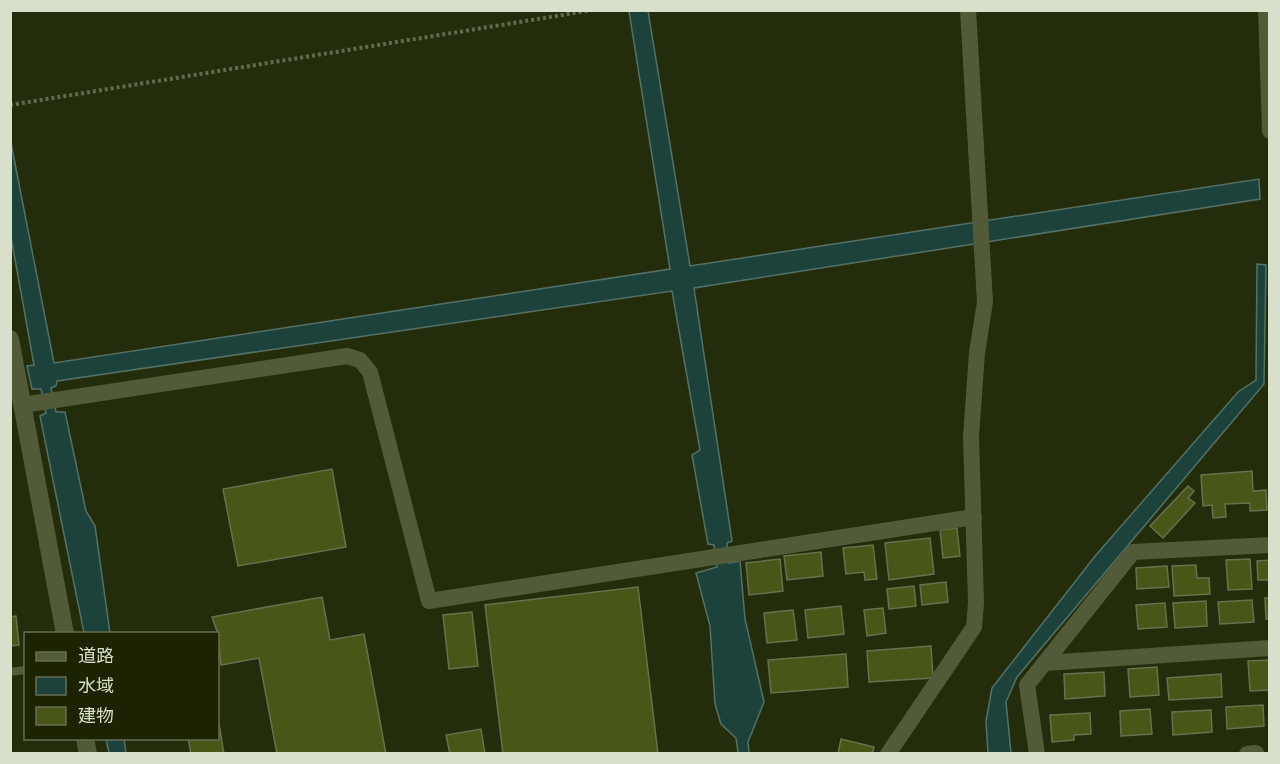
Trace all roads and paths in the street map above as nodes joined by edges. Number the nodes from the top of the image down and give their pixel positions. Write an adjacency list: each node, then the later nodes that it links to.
1 (593, 10): 4 (path)
2 (968, 10): 8 (street)
3 (1266, 10): 5 (street)
4 (11, 105)
5 (1269, 131)
6 (10, 339): 7 (street)
7 (31, 404): 8 (street); 10 (street)
8 (974, 517): 13 (street)
9 (1269, 544): 12 (street)
10 (65, 632)
11 (1269, 648): 12 (street)
12 (1045, 663): 14 (street)
13 (888, 753)
14 (1037, 753)
15 (1247, 753): 16 (street)
16 (1256, 753)

